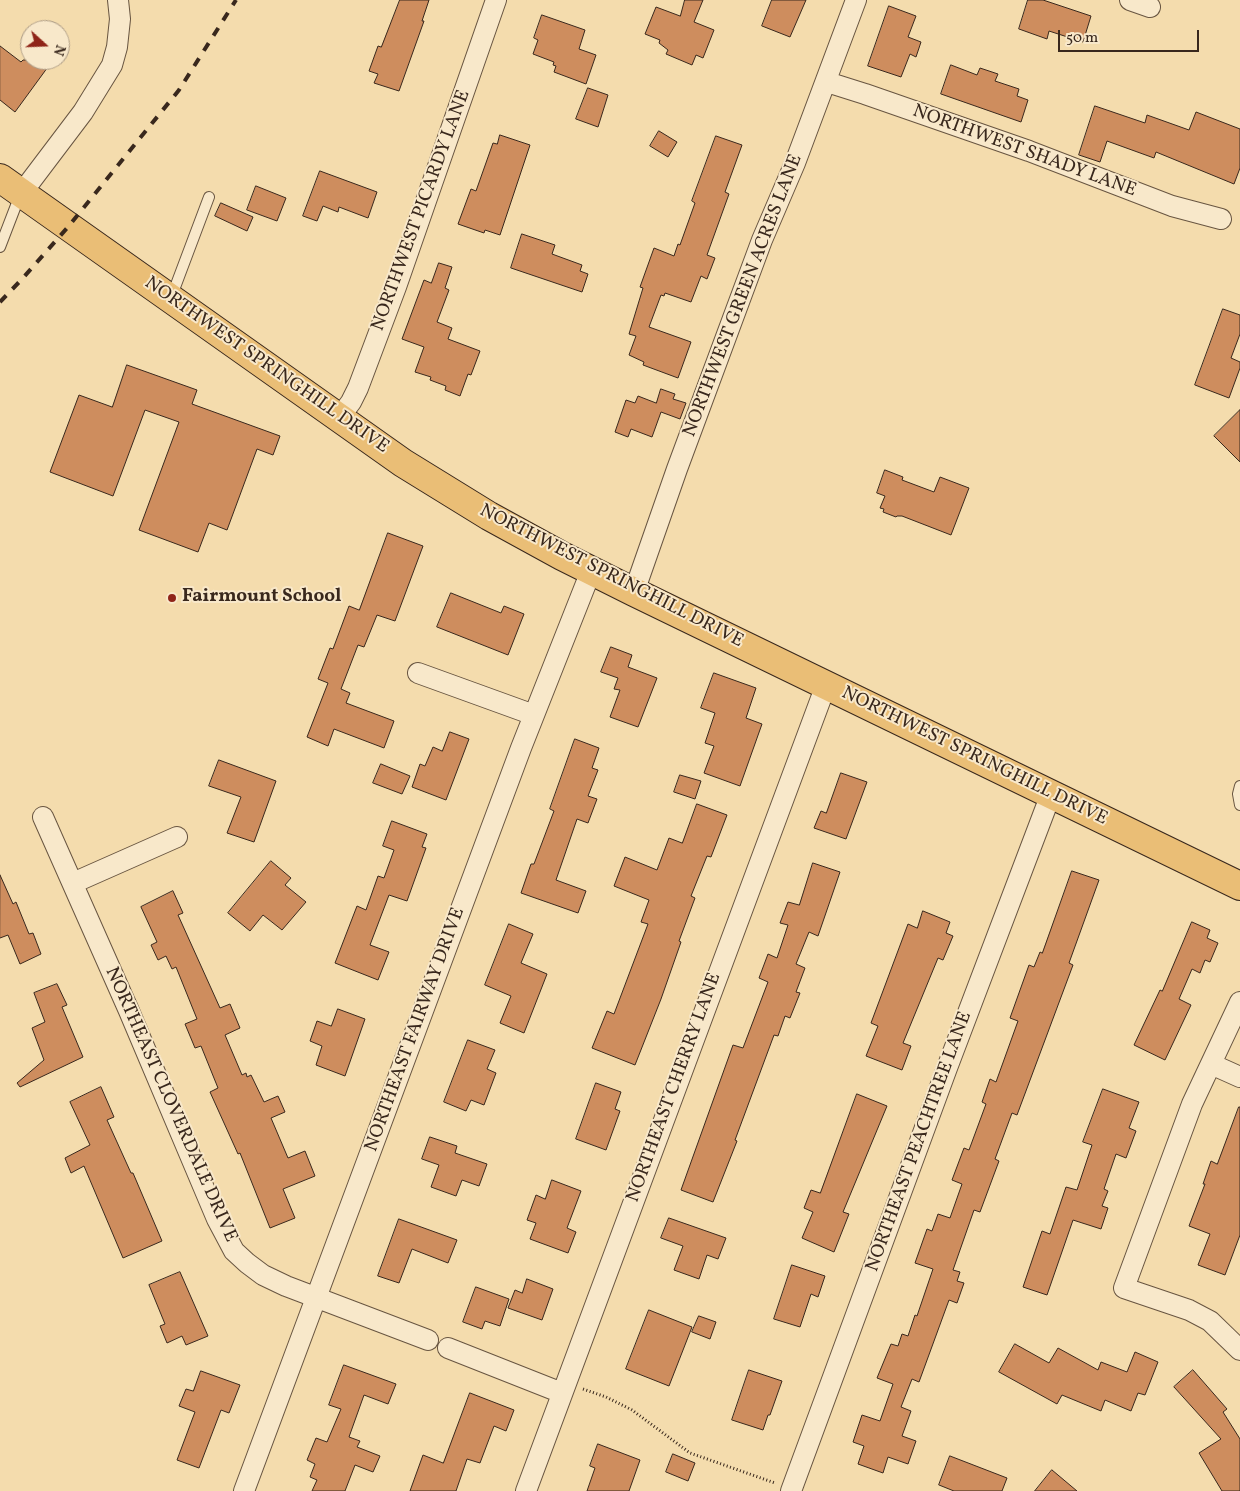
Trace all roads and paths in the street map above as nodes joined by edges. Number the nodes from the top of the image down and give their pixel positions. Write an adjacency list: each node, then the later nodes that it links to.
1 (118, 0): 7 (street)
2 (496, 0): 13 (street, NORTHWEST PICARDY LANE)
3 (856, 0): 6 (street, NORTHWEST GREEN ACRES LANE)
4 (1130, 0): 5 (street)
5 (1150, 7)
6 (826, 82): 9 (street, NORTHWEST SHADY LANE); 15 (street, NORTHWEST GREEN ACRES LANE)
7 (10, 185): 10 (lane); 12 (main road, NORTHWEST SPRINGHILL DRIVE)
8 (209, 196): 12 (lane)
9 (1222, 219)
10 (2, 233): 11 (lane)
11 (0, 248)
12 (170, 299): 13 (main road, NORTHWEST SPRINGHILL DRIVE)
13 (339, 418): 14 (main road, NORTHWEST SPRINGHILL DRIVE)
14 (591, 571): 15 (main road, NORTHWEST SPRINGHILL DRIVE); 18 (street, NORTHEAST FAIRWAY DRIVE)
15 (634, 592): 17 (main road, NORTHWEST SPRINGHILL DRIVE)
16 (418, 673): 18 (street)
17 (826, 685): 20 (main road, NORTHWEST SPRINGHILL DRIVE); 33 (street, NORTHEAST CHERRY LANE)
18 (534, 716): 29 (street, NORTHEAST FAIRWAY DRIVE)
19 (1240, 786): 21 (lane)
20 (1051, 794): 25 (main road, NORTHWEST SPRINGHILL DRIVE); 34 (street, NORTHEAST PEACHTREE LANE)
21 (1240, 805)
22 (43, 816): 24 (street, NORTHEAST CLOVERDALE DRIVE)
23 (177, 837): 24 (street)
24 (73, 883): 29 (street, NORTHEAST CLOVERDALE DRIVE)
25 (1240, 886)
26 (1240, 1002): 27 (street)
27 (1212, 1064): 28 (street); 32 (street)
28 (1240, 1077)
29 (315, 1298): 30 (street, NORTHEAST CLOVERDALE DRIVE); 35 (street, NORTHEAST FAIRWAY DRIVE)
30 (428, 1340)
31 (448, 1348): 33 (street)
32 (1240, 1350)
33 (564, 1388): 34 (path); 36 (street, NORTHEAST CHERRY LANE)
34 (792, 1490)
35 (244, 1491)
36 (526, 1491)

